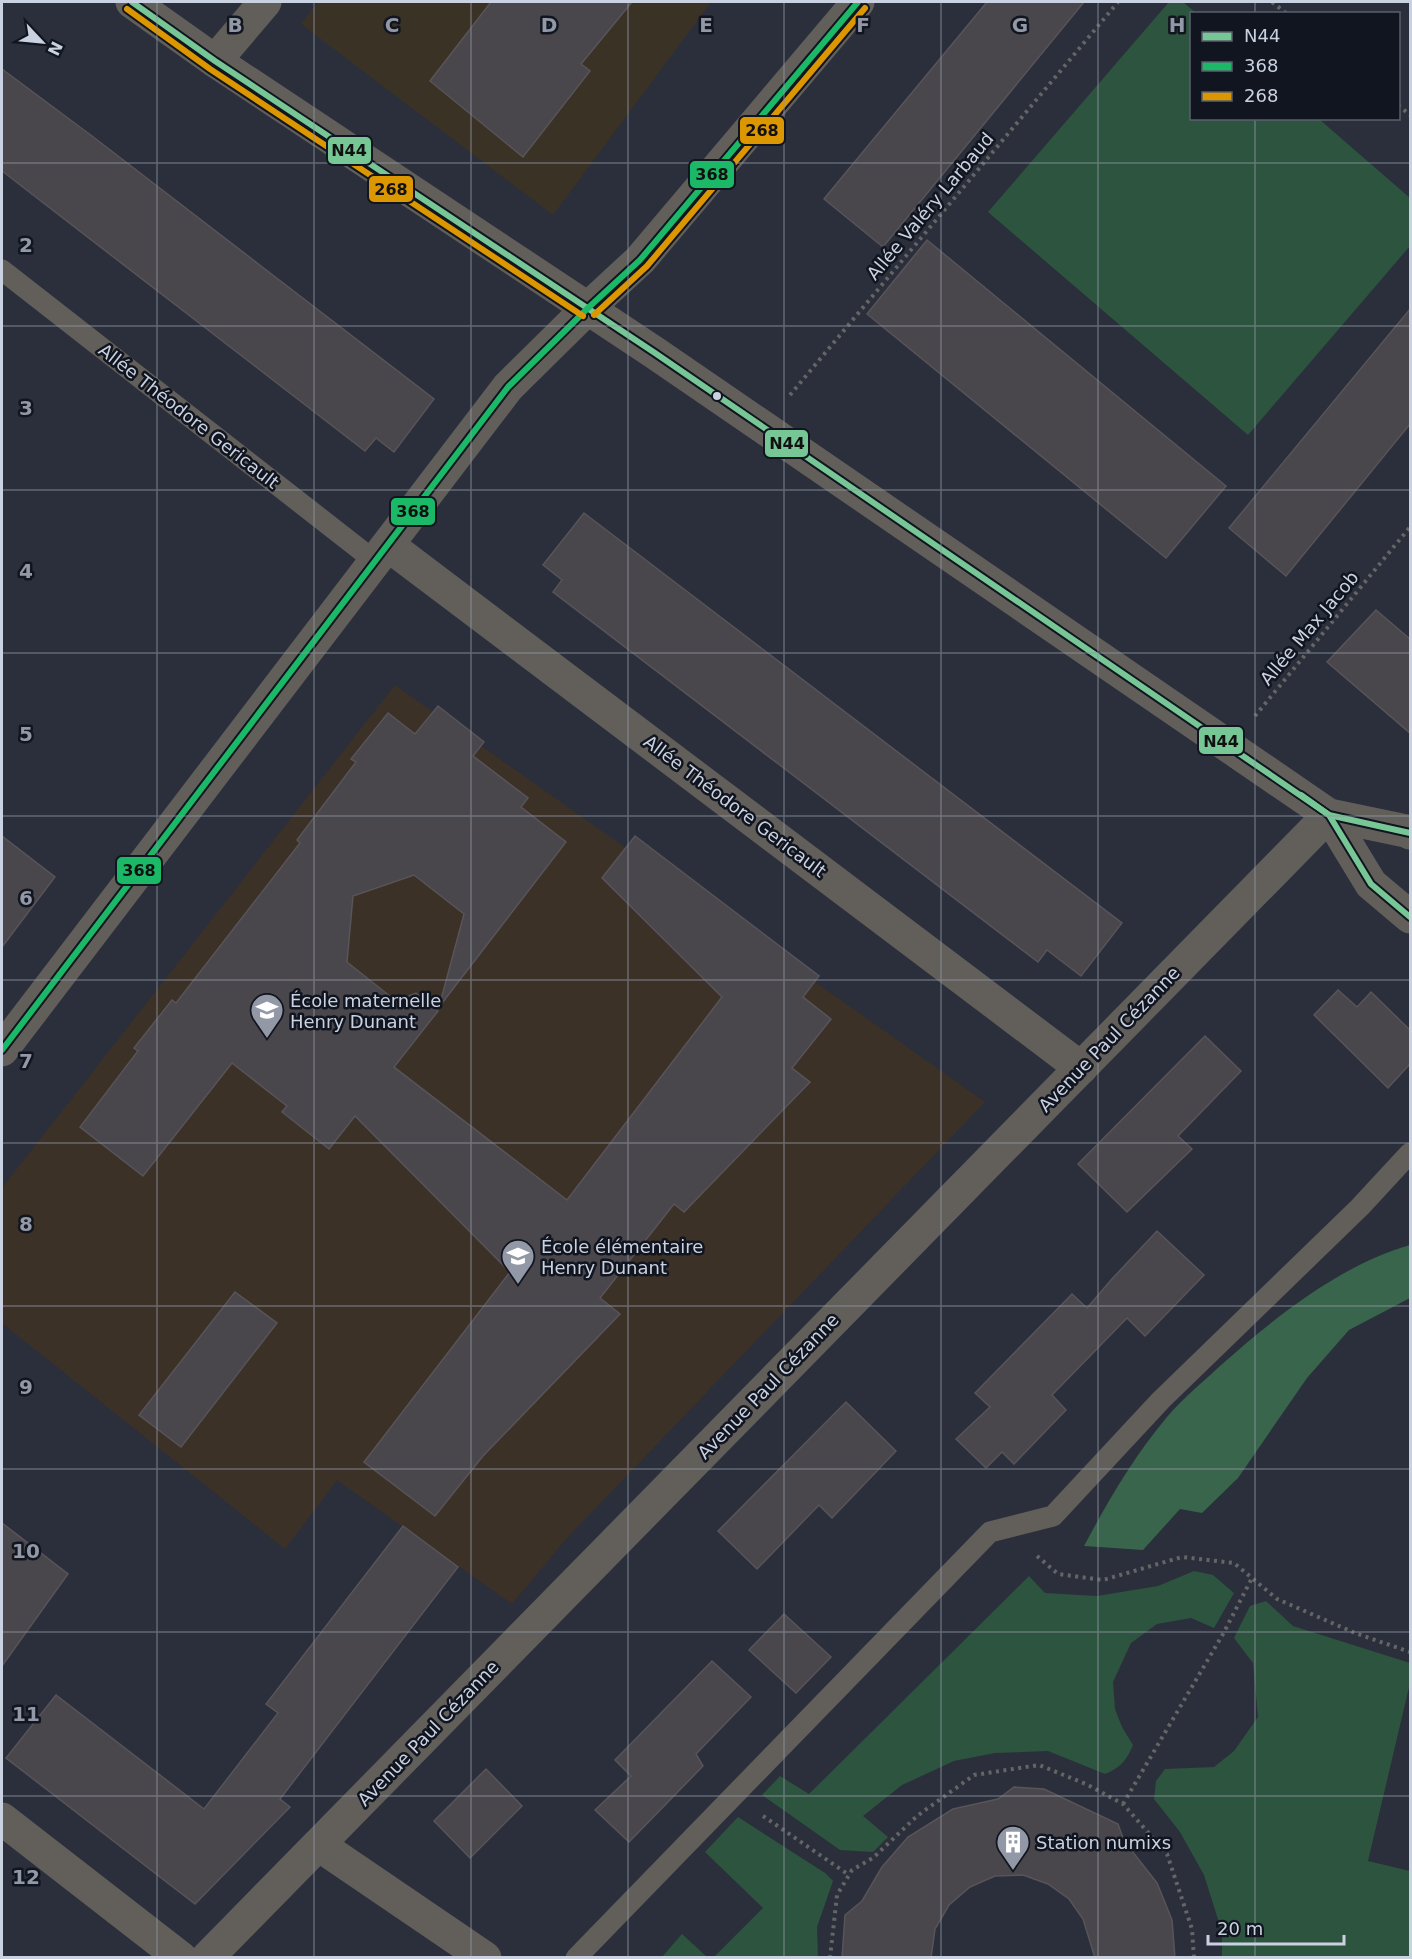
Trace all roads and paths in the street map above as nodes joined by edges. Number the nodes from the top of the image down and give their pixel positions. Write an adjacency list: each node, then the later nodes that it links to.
1 (132, 2): 7 (street)
2 (264, 2): 7 (street)
3 (858, 2): 9 (street)
4 (1118, 2): 10 (path, Allée Valéry Larbaud)
5 (1272, 2): 6 (path)
6 (1284, 12)
7 (215, 60): 9 (street)
8 (2, 270): 12 (lane, Allée Théodore Gericault)
9 (588, 308): 10 (street); 12 (street)
10 (763, 428): 13 (street)
11 (1410, 527): 13 (path, Allée Max Jacob)
12 (382, 554): 17 (street); 18 (street, Allée Théodore Gericault)
13 (1229, 747): 14 (street)
14 (1329, 815): 15 (street); 16 (street); 18 (street, Avenue Paul Cézanne)
15 (1410, 833)
16 (1410, 917)
17 (2, 1050)
18 (1081, 1068): 26 (street, Avenue Paul Cézanne)
19 (1410, 1153): 20 (lane)
20 (1004, 1528): 21 (path); 23 (lane)
21 (1252, 1578): 22 (path); 24 (path)
22 (1410, 1652)
23 (733, 1796): 27 (path); 31 (lane)
24 (1123, 1804): 27 (path); 33 (path)
25 (2, 1819): 28 (street)
26 (319, 1845): 29 (street, Avenue Paul Cézanne); 30 (street)
27 (849, 1875): 32 (path)
28 (182, 1958)
29 (207, 1958)
30 (485, 1958)
31 (576, 1958)
32 (830, 1958)
33 (1194, 1958)

